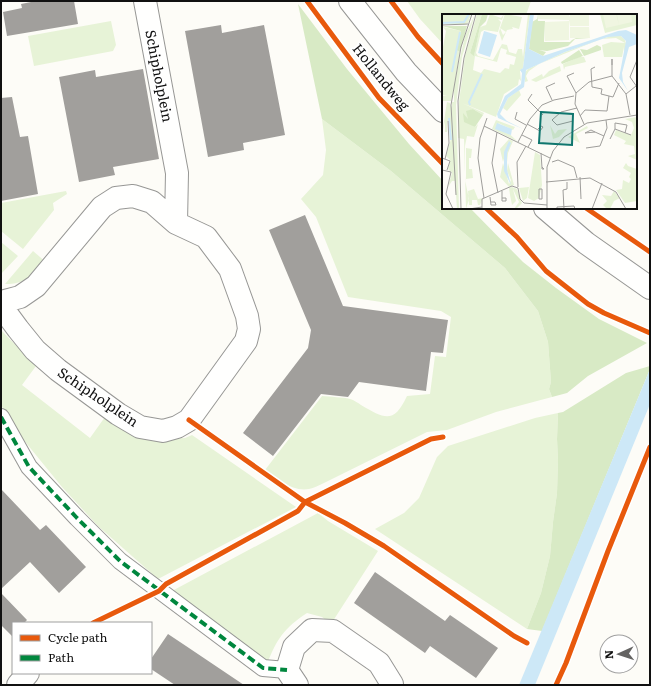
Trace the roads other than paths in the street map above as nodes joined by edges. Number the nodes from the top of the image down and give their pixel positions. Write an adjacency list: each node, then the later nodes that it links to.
1 (145, 1): 5 (street, Schipholplein)
2 (350, 1): 3 (street, Hollandweg)
3 (442, 110)
4 (546, 209): 6 (street)
5 (176, 223): 7 (street, Schipholplein); 8 (street, Schipholplein)
6 (650, 288)
7 (1, 302)
8 (1, 306)
9 (1, 417): 11 (street)
10 (27, 674): 12 (street)
11 (292, 678): 13 (street)
12 (18, 685)
13 (392, 685)

